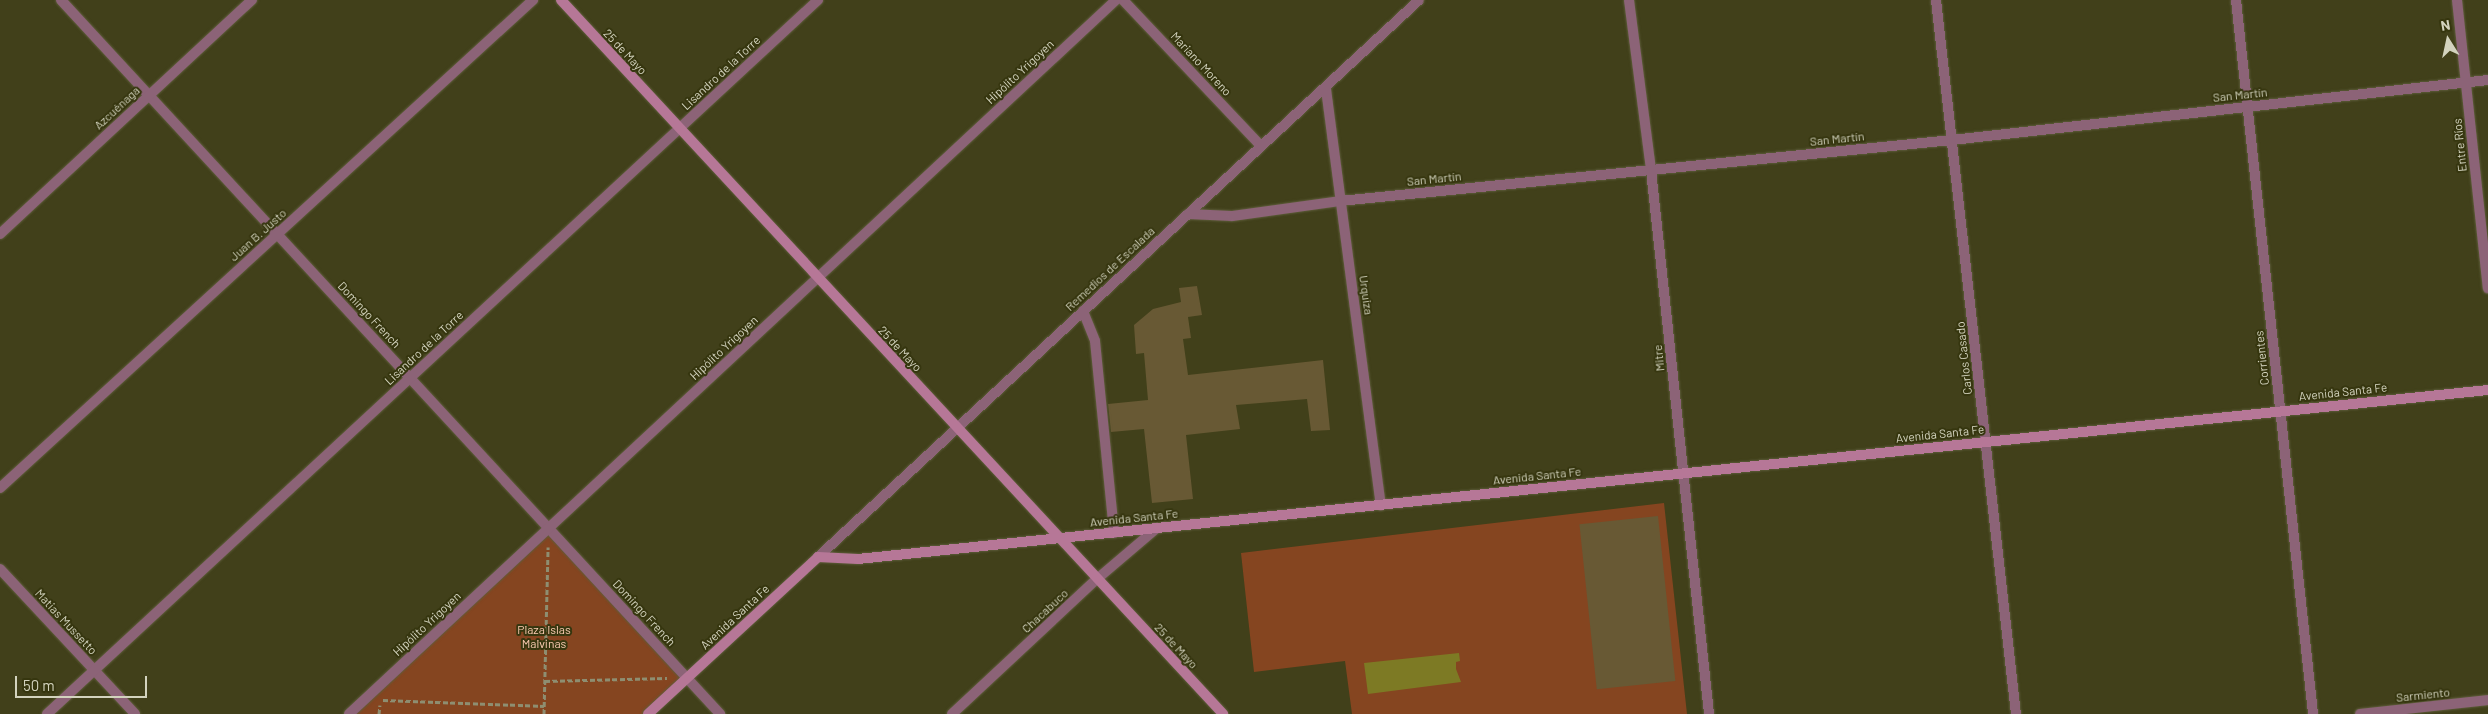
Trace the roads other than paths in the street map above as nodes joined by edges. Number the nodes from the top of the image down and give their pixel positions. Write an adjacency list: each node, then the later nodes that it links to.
1 (61, 0): 16 (street, Domingo French)
2 (252, 0): 16 (street, Azcuénaga)
3 (533, 0): 25 (street, Juan B. Justo)
4 (561, 0): 18 (street, 25 de Mayo)
5 (818, 0): 18 (street, Lisandro de la Torre)
6 (1116, 0): 26 (street, Hipólito Yrigoyen)
7 (1123, 0): 20 (street, Mariano Moreno)
8 (1419, 0): 15 (street, Remedios de Escalada)
9 (1629, 0): 21 (street, Mitre)
10 (1936, 0): 19 (street, Carlos Casado)
11 (2236, 0): 17 (street, Corrientes)
12 (2457, 0): 14 (street, Entre Ríos)
13 (2488, 80): 14 (street, San Martín)
14 (2466, 82): 17 (street, San Martín); 27 (street, Entre Ríos)
15 (1326, 89): 20 (street, Remedios de Escalada); 22 (street, Urquiza)
16 (149, 95): 24 (street, Azcuénaga); 25 (street, Domingo French)
17 (2247, 107): 19 (street, San Martín); 31 (street, Corrientes)
18 (680, 129): 26 (street, 25 de Mayo); 29 (street, Lisandro de la Torre)
19 (1952, 140): 21 (street, San Martín); 33 (street, Carlos Casado)
20 (1260, 145): 23 (street, Remedios de Escalada)
21 (1651, 170): 22 (street, San Martín); 34 (street, Mitre)
22 (1340, 201): 23 (street, San Martín); 36 (street, Urquiza)
23 (1188, 214): 28 (street, Remedios de Escalada)
24 (0, 234)
25 (277, 234): 29 (street, Domingo French); 35 (street, Juan B. Justo)
26 (818, 278): 32 (street, 25 de Mayo); 37 (street, Hipólito Yrigoyen)
27 (2488, 288)
28 (1083, 311): 32 (street, Remedios de Escalada); 39 (street)
29 (410, 378): 37 (street, Domingo French); 44 (street, Lisandro de la Torre)
30 (2488, 390): 31 (street, Avenida Santa Fe)
31 (2280, 411): 33 (street, Avenida Santa Fe); 56 (street, Corrientes)
32 (956, 428): 40 (street, 25 de Mayo); 41 (street, Remedios de Escalada)
33 (1986, 442): 34 (street, Avenida Santa Fe); 55 (street, Carlos Casado)
34 (1684, 473): 36 (street, Avenida Santa Fe); 54 (street, Mitre)
35 (0, 488)
36 (1381, 506): 38 (street, Avenida Santa Fe)
37 (549, 528): 45 (street, Domingo French); 49 (street, Hipólito Yrigoyen)
38 (1157, 528): 39 (street, Avenida Santa Fe); 43 (street, Chacabuco)
39 (1114, 533): 40 (street, Avenida Santa Fe)
40 (1059, 538): 41 (street, Avenida Santa Fe); 43 (street, 25 de Mayo)
41 (818, 557): 45 (street, Avenida Santa Fe)
42 (0, 569): 44 (street, Matias Mussetto)
43 (1097, 579): 52 (street, Chacabuco); 53 (street, 25 de Mayo)
44 (94, 670): 47 (street, Lisandro de la Torre); 48 (street, Matias Mussetto)
45 (687, 678): 50 (street, Avenida Santa Fe); 51 (street, Domingo French)
46 (2488, 700): 57 (street, Sarmiento)
47 (46, 714)
48 (135, 714)
49 (349, 714)
50 (648, 714)
51 (720, 714)
52 (952, 714)
53 (1223, 714)
54 (1709, 714)
55 (2016, 714)
56 (2314, 714)
57 (2360, 714)

